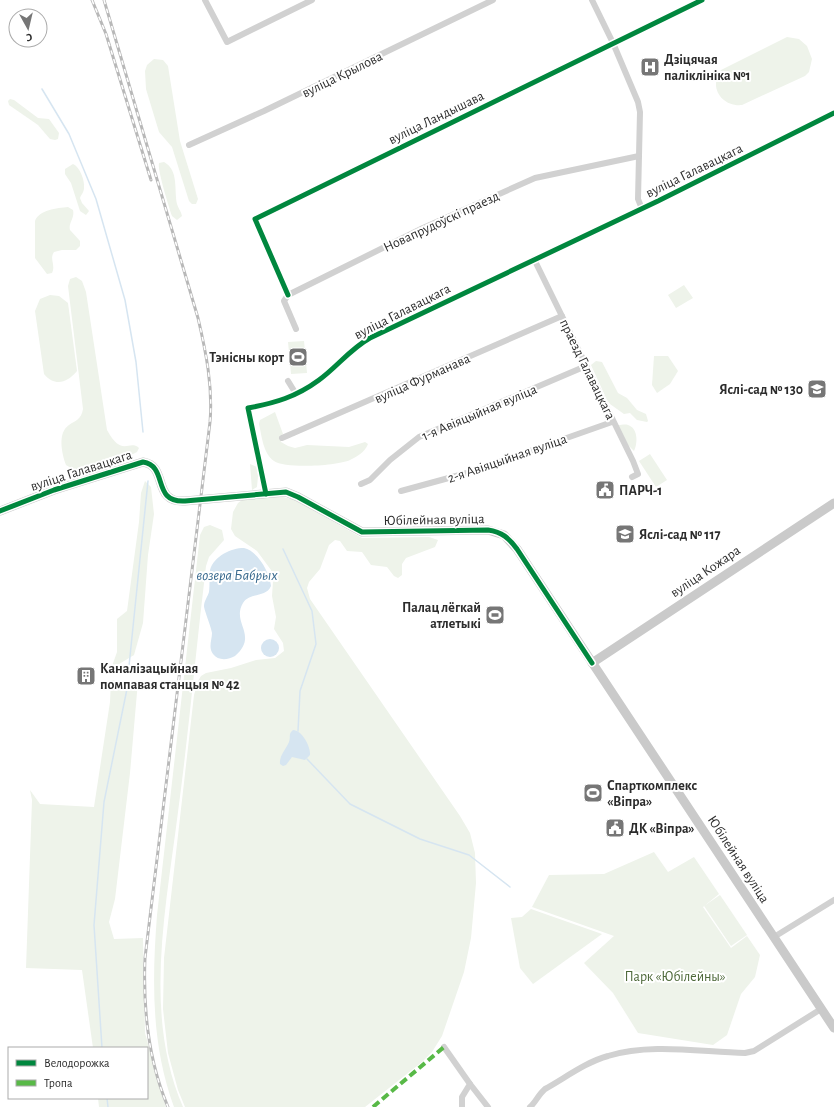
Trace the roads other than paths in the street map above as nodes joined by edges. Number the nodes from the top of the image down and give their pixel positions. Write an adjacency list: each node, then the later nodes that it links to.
1 (205, 0): 2 (street)
2 (312, 0)
3 (493, 0): 8 (street, вуліца Крылова)
4 (592, 0): 6 (street)
5 (702, 0): 6 (street, вуліца Ландышава)
6 (613, 43): 9 (street); 12 (street, вуліца Ландышава)
7 (834, 113): 10 (street, вуліца Галавацкага)
8 (189, 145)
9 (639, 156): 10 (street); 12 (street, Новапрудоўскі праезд)
10 (642, 208): 11 (street, вуліца Галавацкага)
11 (534, 259): 13 (street, праезд Галавацкага); 17 (street, вуліца Галавацкага)
12 (288, 295): 14 (street)
13 (562, 316): 15 (street, праезд Галавацкага); 19 (street, вуліца Фурманава)
14 (296, 329)
15 (586, 366): 18 (street, праезд Галавацкага); 21 (street, 1-я Авіяцыйная вуліца)
16 (288, 381): 17 (street)
17 (296, 394): 23 (street, вуліца Галавацкага)
18 (612, 422): 20 (street, праезд Галавацкага); 22 (street, 2-я Авіяцыйная вуліца)
19 (282, 438)
20 (632, 477)
21 (361, 484)
22 (401, 491)
23 (266, 494): 25 (main road, вуліца Галавацкага); 26 (main road, Юбілейная вуліца)
24 (834, 503): 26 (main road, вуліца Кожара)
25 (0, 511)
26 (592, 663): 28 (main road, Юбілейная вуліца)
27 (834, 900): 28 (street)
28 (774, 937): 29 (main road, Юбілейная вуліца)
29 (821, 1009): 30 (main road, Юбілейная вуліца); 35 (street)
30 (834, 1028)
31 (444, 1047): 32 (street)
32 (470, 1084): 33 (street); 34 (street)
33 (462, 1107)
34 (488, 1107)
35 (530, 1107)

